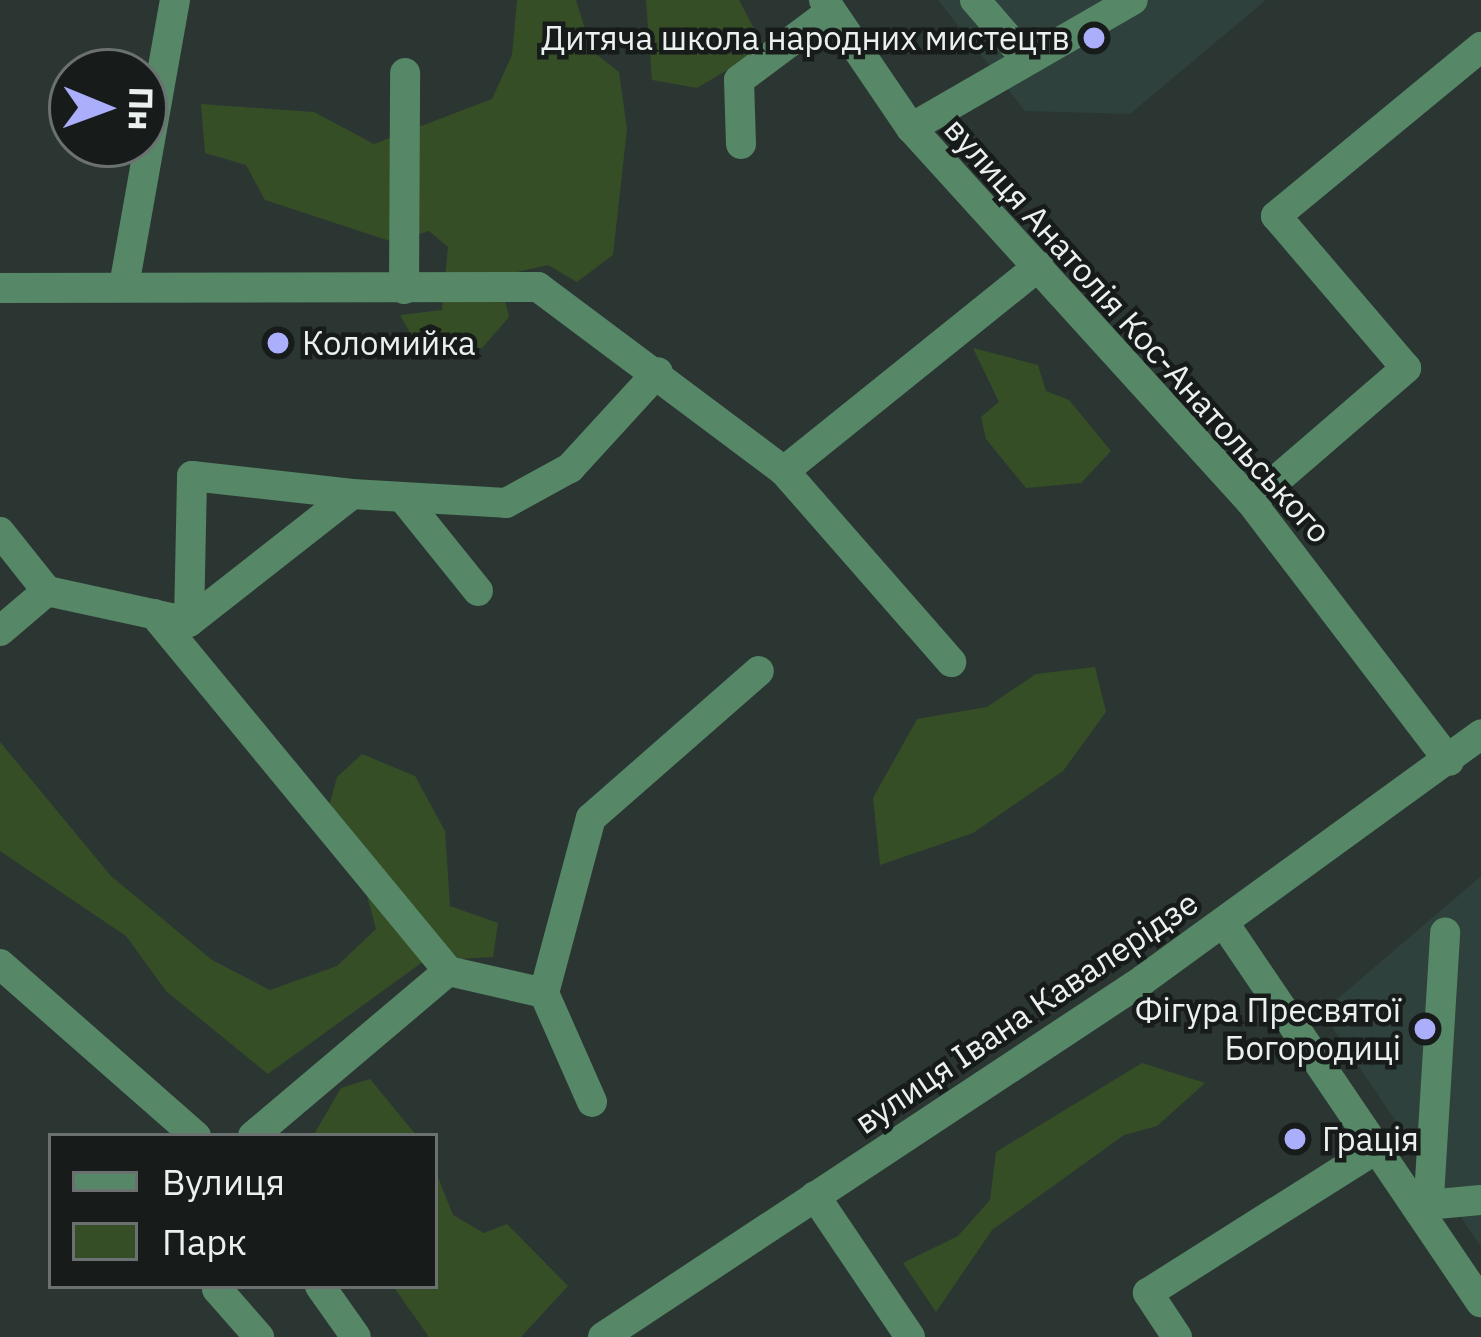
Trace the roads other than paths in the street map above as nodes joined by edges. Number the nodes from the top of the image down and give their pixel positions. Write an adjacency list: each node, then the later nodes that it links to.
1 (175, 0): 11 (street)
2 (975, 0): 6 (street)
3 (1131, 1): 6 (street)
4 (826, 7): 8 (street, вулиця Анатолія Кос-Анатольського); 9 (street)
5 (1481, 46): 18 (street)
6 (1027, 60): 8 (street)
7 (405, 73): 13 (street)
8 (911, 128): 10 (street, вулиця Анатолія Кос-Анатольського)
9 (741, 144)
10 (1039, 266): 15 (street); 18 (street, вулиця Анатолія Кос-Анатольського)
11 (124, 286): 12 (street); 13 (street)
12 (0, 288)
13 (404, 289): 14 (street)
14 (658, 372): 15 (street); 17 (street)
15 (784, 471): 25 (street)
16 (352, 494): 17 (street); 23 (street); 23 (street)
17 (404, 499): 21 (street)
18 (1251, 502): 28 (street, вулиця Анатолія Кос-Анатольського)
19 (0, 532): 20 (street)
20 (47, 591): 22 (street); 24 (street)
21 (478, 591)
22 (154, 614): 23 (street); 32 (street)
23 (189, 622)
24 (0, 631)
25 (951, 662)
26 (759, 670): 33 (street)
27 (1481, 734): 28 (street, вулиця Івана Кавалерідзе)
28 (1449, 761): 29 (street, вулиця Івана Кавалерідзе)
29 (1224, 923): 37 (street); 38 (street, вулиця Івана Кавалерідзе)
30 (1445, 932): 40 (street)
31 (0, 964): 35 (street)
32 (448, 971): 33 (street); 36 (street)
33 (544, 993): 34 (street)
34 (592, 1102)
35 (193, 1133)
36 (257, 1133)
37 (1376, 1149): 40 (street); 48 (street)
38 (815, 1196): 46 (street, вулиця Івана Кавалерідзе); 47 (street)
39 (1481, 1200): 40 (street)
40 (1422, 1202): 43 (street)
41 (217, 1289): 44 (street)
42 (322, 1289): 45 (street)
43 (1481, 1302)
44 (259, 1337)
45 (356, 1337)
46 (603, 1337)
47 (910, 1337)
48 (1177, 1337)

